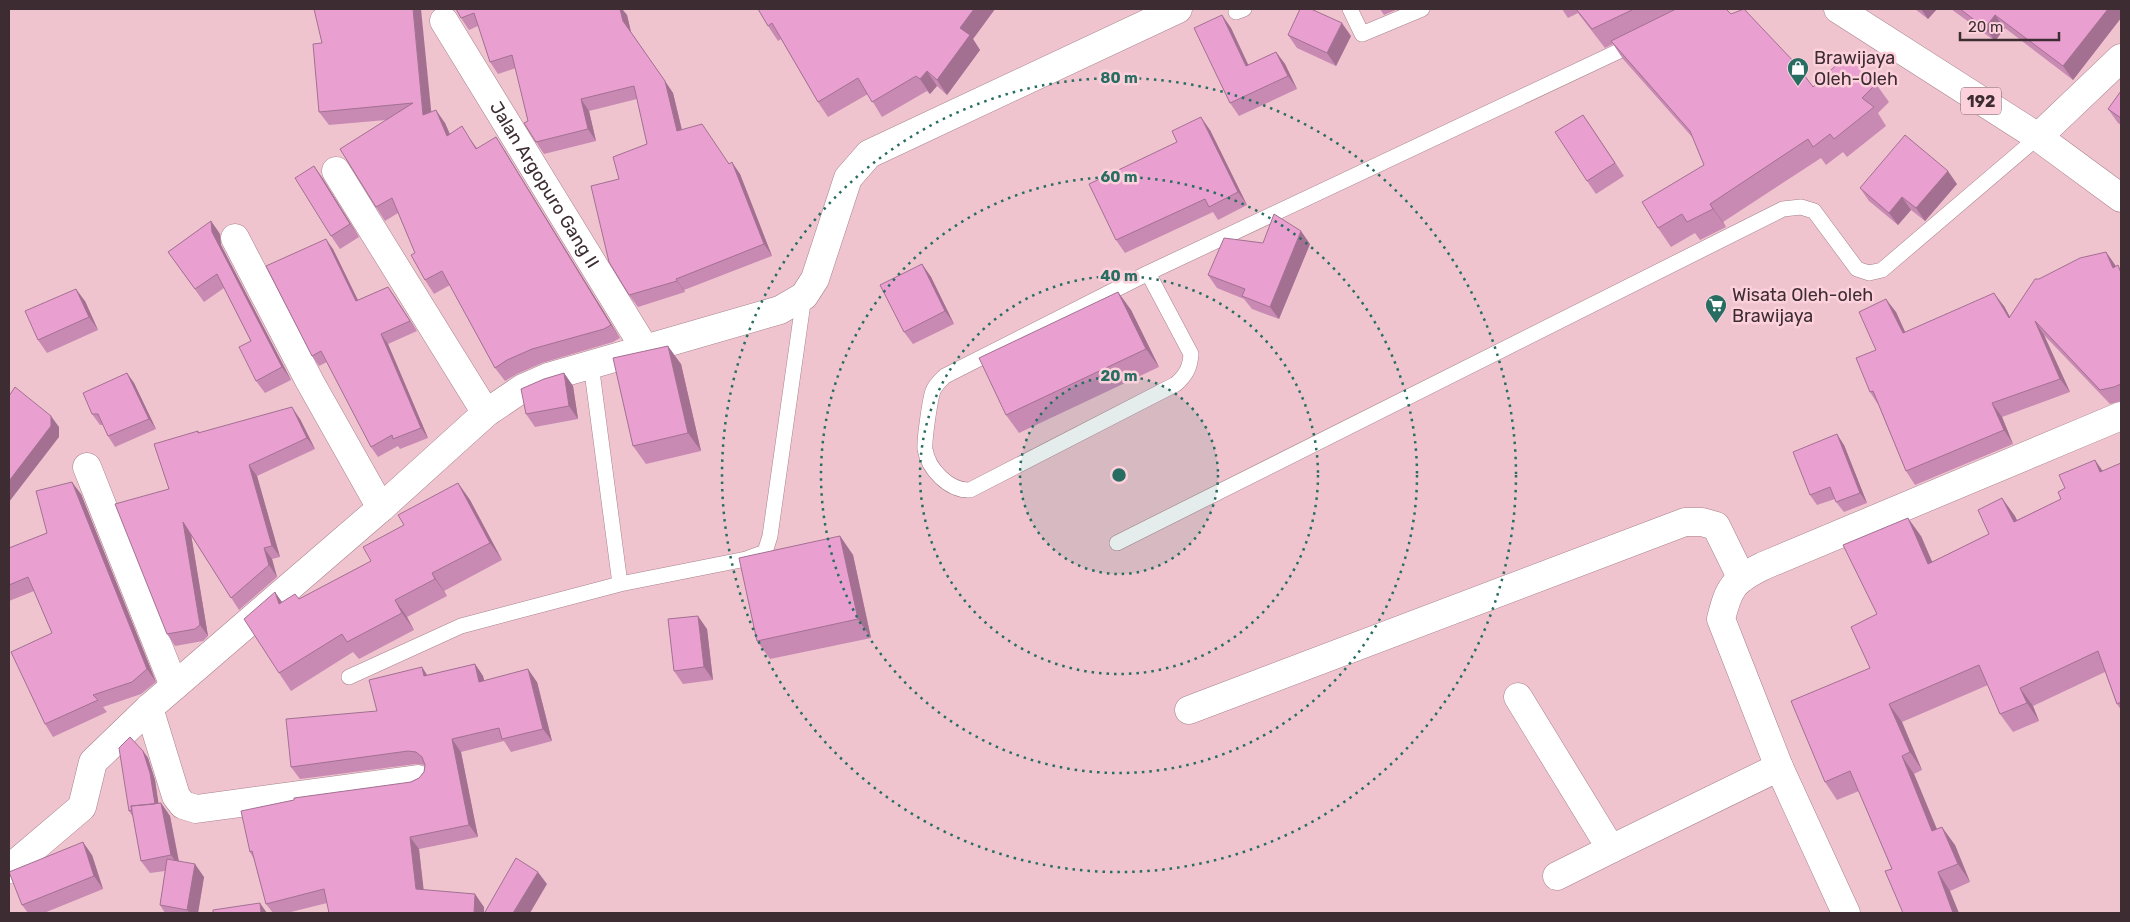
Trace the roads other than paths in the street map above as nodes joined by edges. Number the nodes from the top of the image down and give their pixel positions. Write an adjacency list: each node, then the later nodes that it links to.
1 (1178, 9): 13 (street)
2 (1350, 9): 3 (lane)
3 (1422, 9)
4 (1838, 9): 8 (street, 192)
5 (444, 21): 14 (street, Jalan Argopuro Gang II)
6 (1645, 38): 12 (lane)
7 (2121, 58): 8 (street)
8 (2038, 137): 10 (street, 192); 20 (lane)
9 (336, 171): 16 (street)
10 (2121, 198)
11 (235, 238): 19 (street)
12 (1148, 273): 12 (lane)
13 (804, 296): 14 (street); 22 (lane)
14 (645, 349): 15 (street)
15 (591, 364): 16 (street); 22 (lane)
16 (486, 413): 19 (street)
17 (2121, 416): 21 (street)
18 (87, 467): 24 (street)
19 (381, 508): 24 (street)
20 (1116, 543)
21 (1741, 577): 27 (street); 28 (street)
22 (620, 584): 23 (lane)
23 (348, 677)
24 (174, 686): 26 (street)
25 (1518, 697): 30 (street)
26 (148, 708): 29 (street); 31 (street)
27 (1189, 710)
28 (1780, 767): 30 (street); 33 (street)
29 (418, 779)
30 (1611, 849): 32 (street)
31 (9, 869)
32 (1557, 876)
33 (1846, 913)

